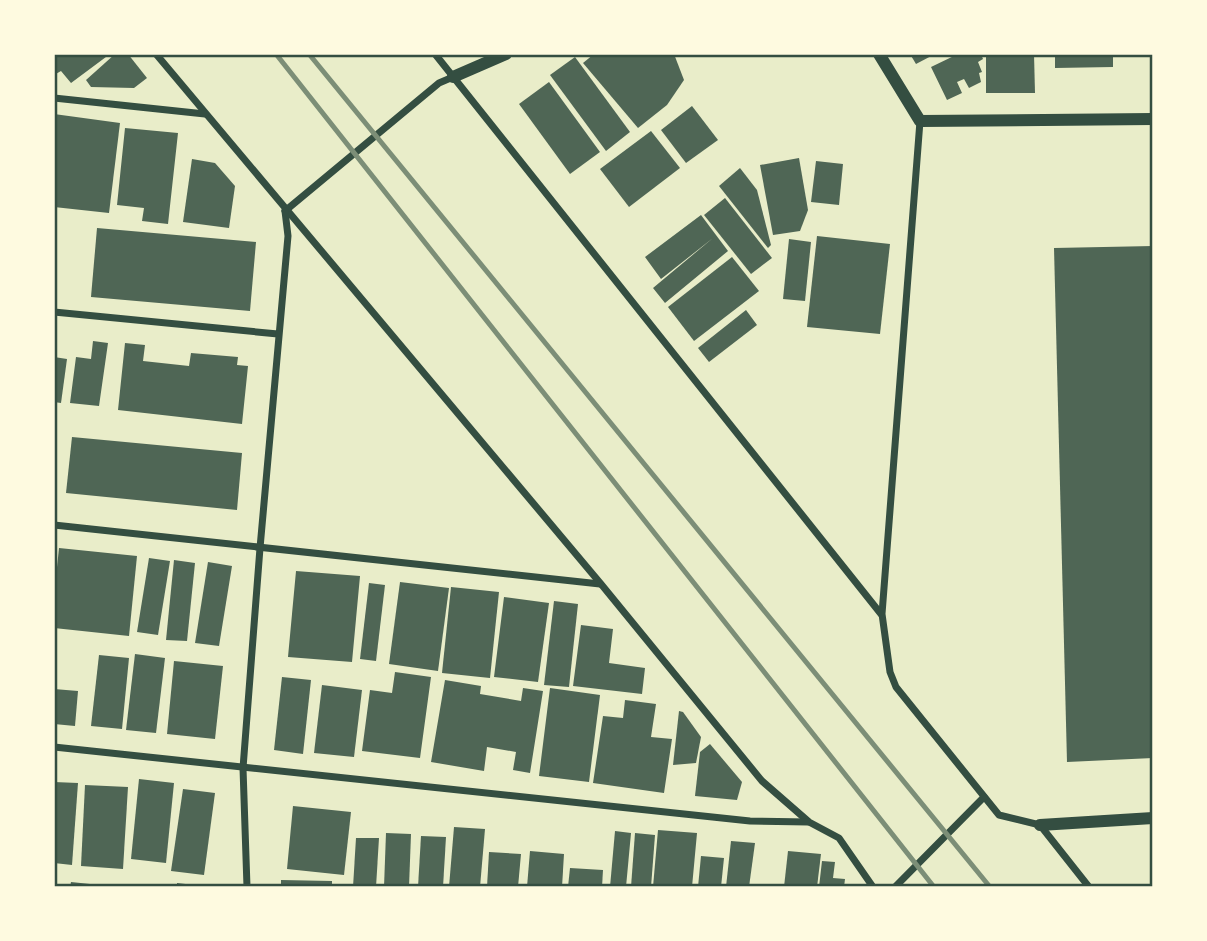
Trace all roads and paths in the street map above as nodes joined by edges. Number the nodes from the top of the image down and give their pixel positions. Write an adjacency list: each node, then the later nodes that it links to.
1 (156, 54): 7 (street)
2 (435, 54): 5 (street)
3 (506, 54): 5 (street)
4 (879, 54): 9 (street)
5 (453, 77): 10 (street); 16 (street)
6 (54, 98): 7 (street)
7 (206, 114): 10 (street)
8 (1153, 119): 9 (street)
9 (920, 121): 16 (street)
10 (285, 211): 12 (street); 15 (street)
11 (54, 312): 12 (street)
12 (278, 334): 14 (street)
13 (54, 525): 14 (street)
14 (260, 548): 15 (street); 18 (street)
15 (601, 584): 21 (street)
16 (882, 614): 19 (street)
17 (54, 747): 18 (street)
18 (243, 768): 21 (street); 23 (street)
19 (984, 797): 22 (street); 25 (street)
20 (1153, 818): 22 (street)
21 (809, 822): 24 (street)
22 (1040, 825): 26 (street)
23 (247, 887)
24 (873, 887)
25 (895, 887)
26 (1089, 887)

